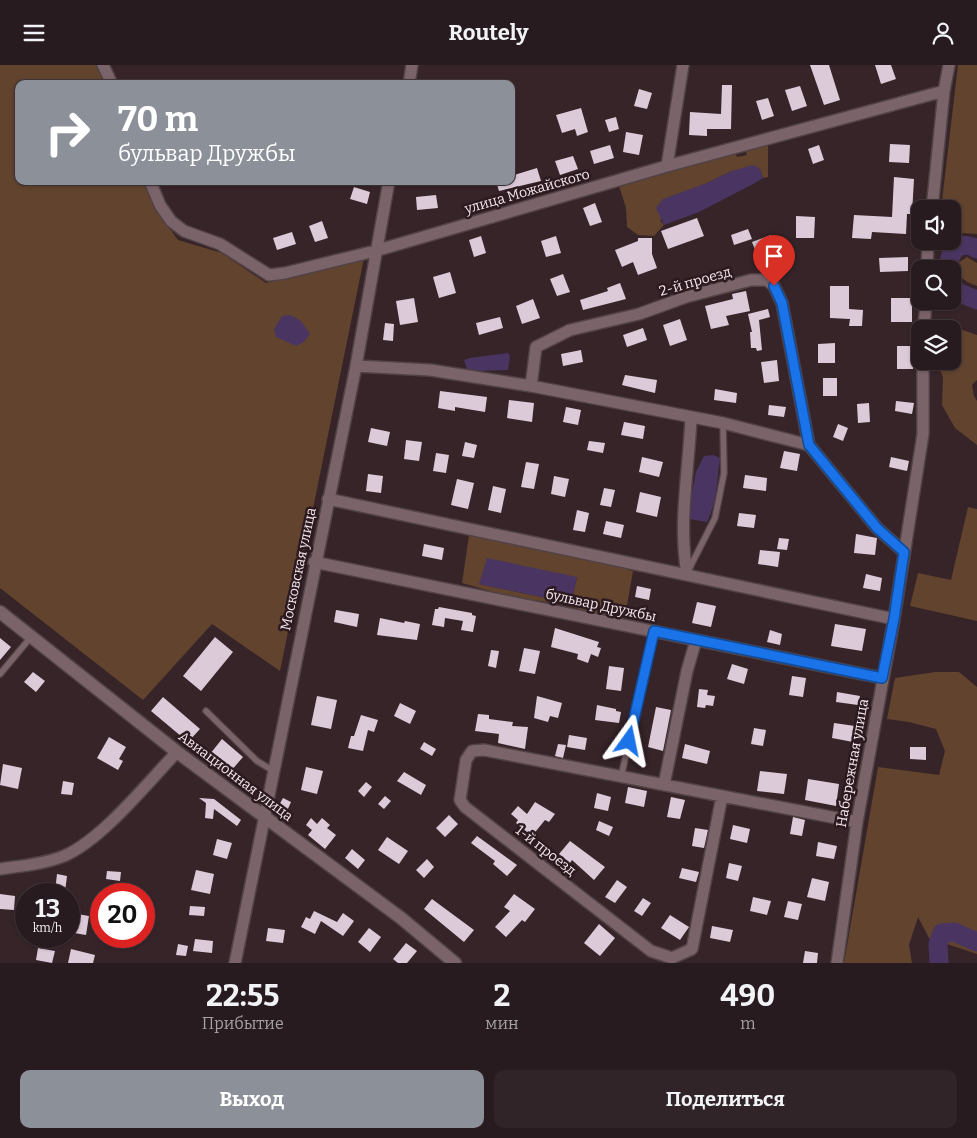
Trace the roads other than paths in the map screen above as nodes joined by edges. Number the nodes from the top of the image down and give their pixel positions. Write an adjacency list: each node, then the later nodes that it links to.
1 (103, 65): 5 (street)
2 (412, 65): 6 (street)
3 (683, 65): 8 (street)
4 (949, 65): 7 (street)
5 (110, 80)
6 (410, 80)
7 (944, 91): 8 (street, улица Можайского); 11 (street)
8 (667, 166): 12 (street, улица Можайского)
9 (152, 185): 12 (street, улица Можайского)
10 (388, 185): 12 (street, Московская улица)
11 (933, 200)
12 (375, 251): 13 (street, Московская улица)
13 (356, 366): 15 (street); 19 (street, Московская улица)
14 (923, 370): 20 (street, Набережная улица)
15 (531, 386): 16 (street); 18 (street, 2-й проезд)
16 (691, 417): 17 (street); 22 (street)
17 (723, 423): 18 (street); 22 (lane)
18 (809, 445): 20 (street, 2-й проезд)
19 (328, 499): 21 (street, Московская улица); 22 (street)
20 (904, 552): 24 (street, Набережная улица)
21 (314, 562): 25 (street, бульвар Дружбы); 32 (street, Московская улица)
22 (687, 574): 24 (street)
23 (0, 612): 26 (street, Авиационная улица)
24 (894, 619): 29 (street, Набережная улица)
25 (654, 631): 27 (street, бульвар Дружбы); 33 (lane)
26 (31, 637): 28 (lane); 31 (street, Авиационная улица)
27 (696, 640): 29 (street, бульвар Дружбы); 34 (street)
28 (0, 674)
29 (882, 678): 37 (street, Набережная улица)
30 (206, 711): 32 (lane)
31 (177, 752): 36 (street, Авиационная улица); 38 (street)
32 (272, 770): 36 (street, Московская улица)
33 (622, 777): 34 (street, 1-й проезд); 35 (street, 1-й проезд)
34 (664, 785): 35 (street, 1-й проезд)
35 (722, 796): 37 (street, 1-й проезд)
36 (263, 815): 39 (street, Московская улица); 40 (street, Авиационная улица)
37 (857, 822): 41 (street, Набережная улица)
38 (0, 869)
39 (235, 963)
40 (455, 963)
41 (837, 963)

